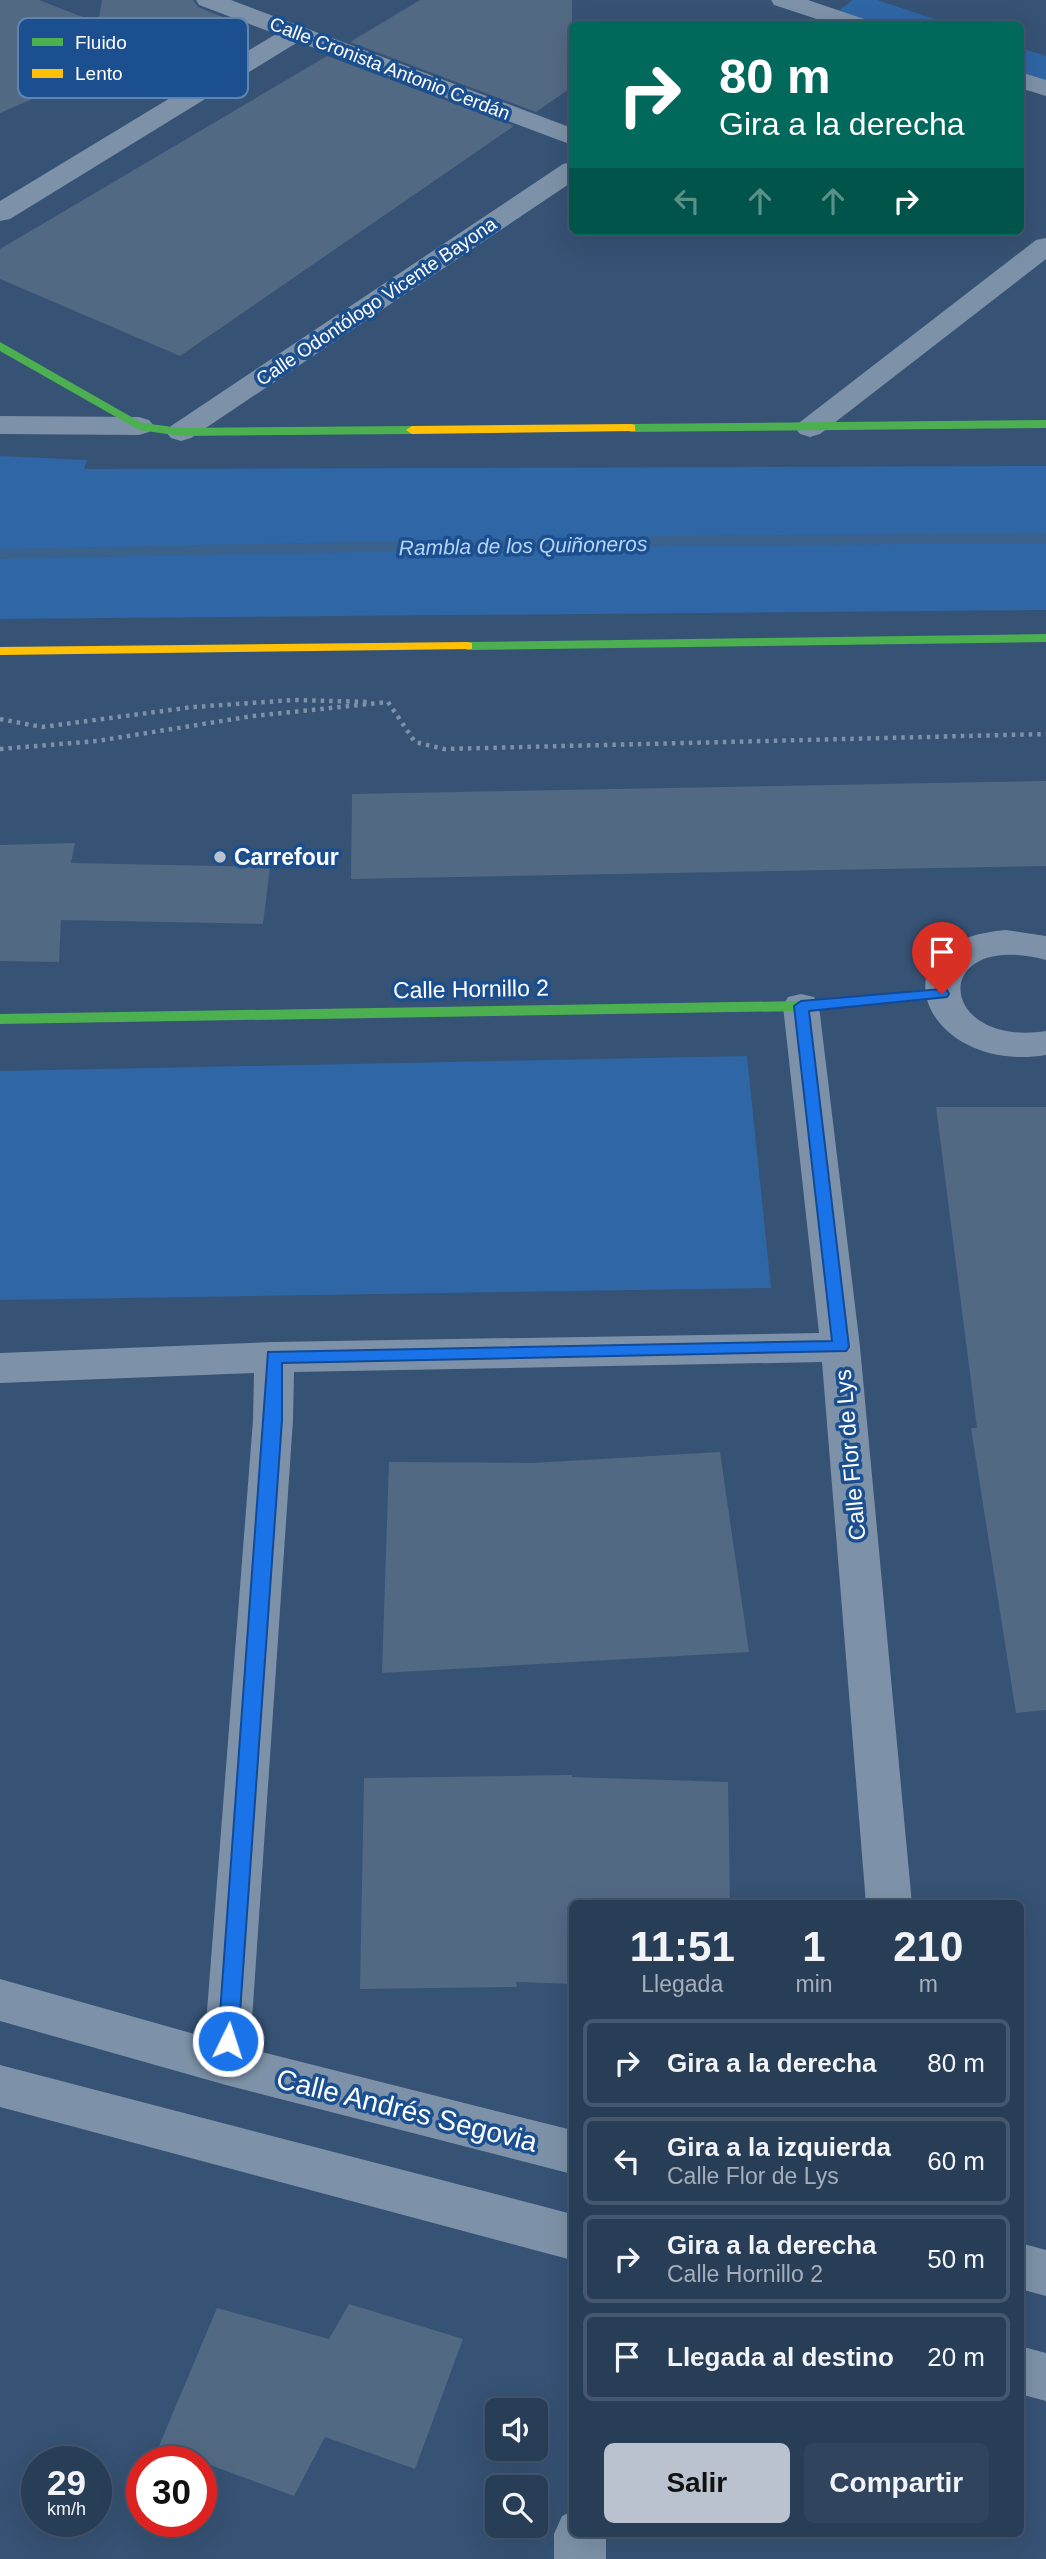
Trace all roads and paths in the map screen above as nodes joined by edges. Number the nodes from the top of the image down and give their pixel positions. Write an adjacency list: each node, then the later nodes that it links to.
1 (208, 0): 6 (street, Calle Cronista Antonio Cerdán)
2 (783, 0): 3 (street)
3 (814, 8): 4 (street); 5 (street)
4 (794, 21)
5 (847, 21)
6 (298, 33): 7 (street); 11 (street, Calle Cronista Antonio Cerdán)
7 (248, 63)
8 (1024, 81): 9 (street)
9 (1046, 88)
10 (190, 98): 13 (street)
11 (569, 136)
12 (569, 172): 20 (street, Calle Odontólogo Vicente Bayona)
13 (0, 213)
14 (1046, 246): 19 (street)
15 (0, 346): 18 (street)
16 (1046, 424): 19 (street)
17 (0, 425): 18 (street)
18 (139, 426): 20 (street)
19 (810, 428): 20 (street)
20 (181, 432)
21 (1046, 638): 22 (street)
22 (0, 651)
23 (388, 702): 24 (path); 25 (path); 26 (path)
24 (0, 719)
25 (1046, 734)
26 (0, 749)
27 (1046, 948): 28 (street)
28 (942, 994): 29 (street, Calle Hornillo 2); 31 (street)
29 (801, 1006): 30 (street, Calle Hornillo 2); 32 (street, Calle Flor de Lys)
30 (0, 1019)
31 (1046, 1043)
32 (841, 1347): 33 (street); 35 (street, Calle Flor de Lys)
33 (274, 1357): 34 (street); 37 (street)
34 (0, 1368)
35 (889, 1900)
36 (0, 2000): 37 (street, Calle Andrés Segovia)
37 (226, 2064): 39 (street, Calle Andrés Segovia)
38 (0, 2086): 40 (street)
39 (569, 2151)
40 (569, 2236)
41 (1024, 2267): 42 (street)
42 (1046, 2273)
43 (1024, 2371): 44 (street)
44 (1046, 2377)
45 (580, 2537): 46 (street)
46 (580, 2559)

